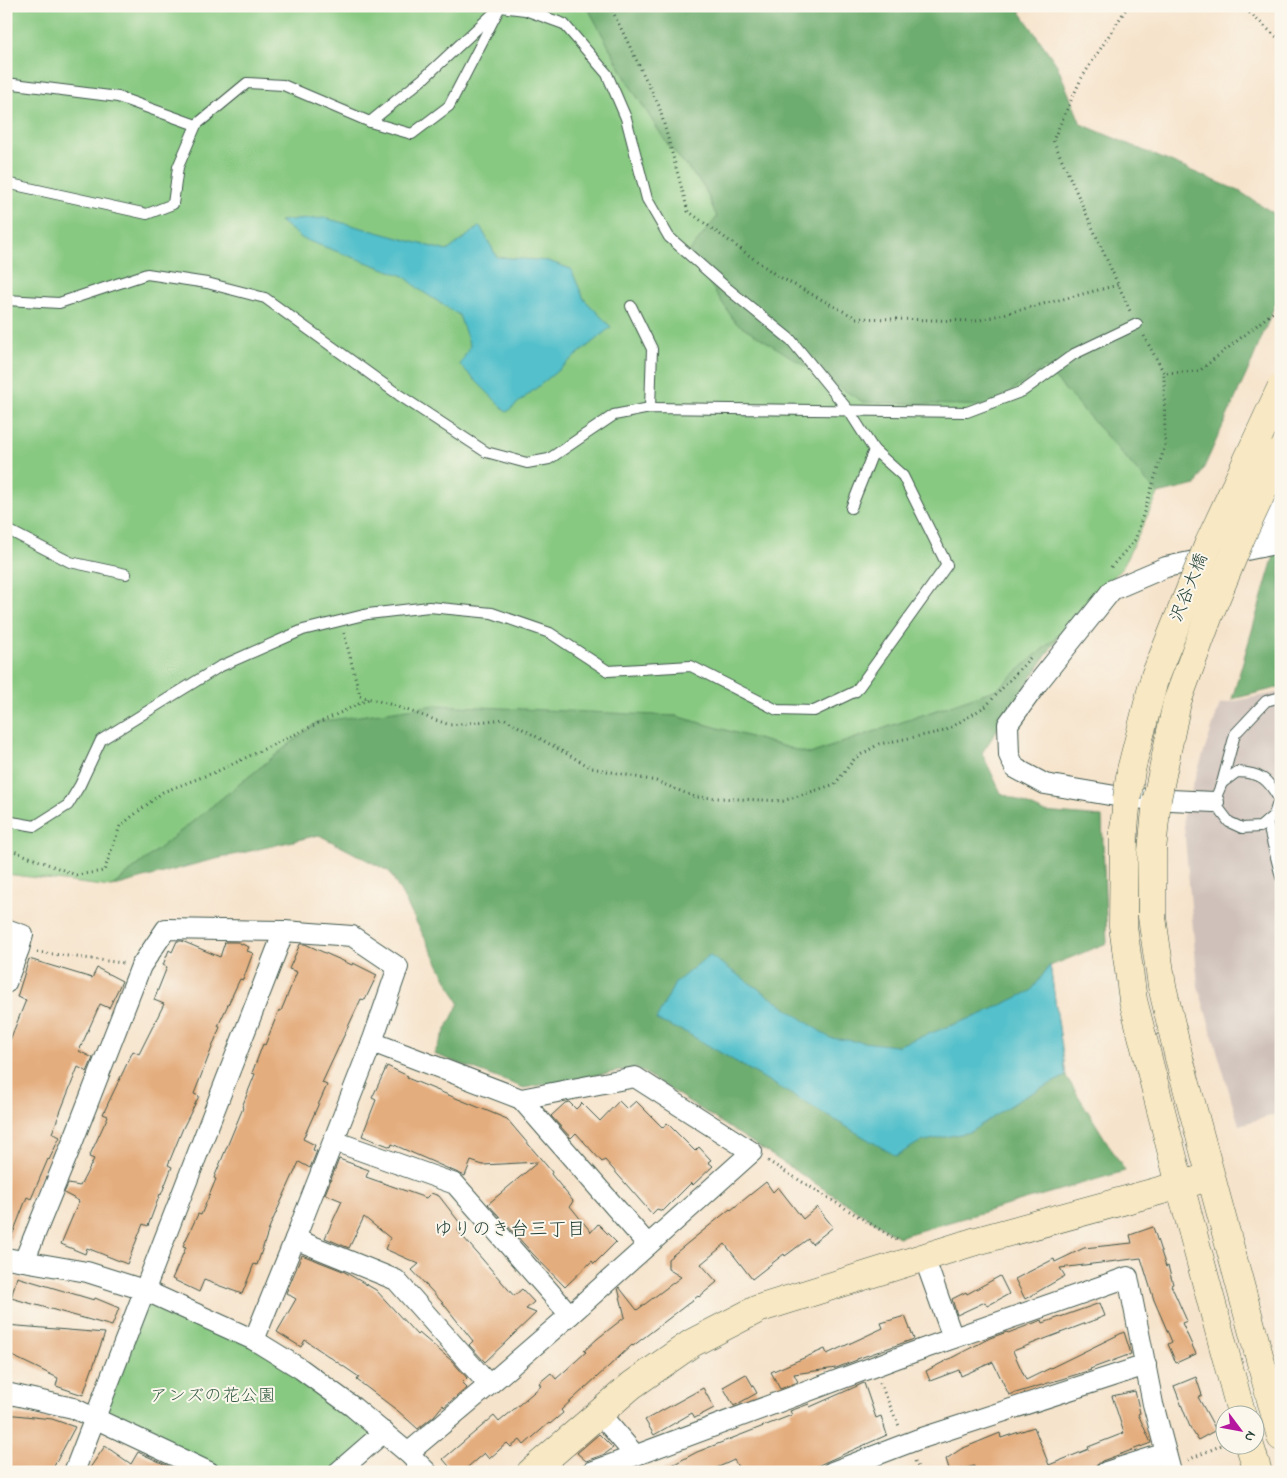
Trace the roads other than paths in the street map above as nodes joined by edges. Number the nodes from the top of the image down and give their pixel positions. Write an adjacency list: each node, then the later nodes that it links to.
1 (500, 6): 3 (lane); 3 (lane); 11 (lane)
2 (6, 82): 4 (lane)
3 (370, 122): 4 (lane)
4 (196, 125): 5 (lane)
5 (6, 183)
6 (6, 300): 10 (lane)
7 (631, 306): 10 (lane)
8 (1137, 324): 11 (lane)
9 (1281, 388): 22 (street, 沢谷大橋, bridge)
10 (650, 408): 11 (lane)
11 (849, 411): 12 (lane)
12 (874, 450): 15 (lane); 26 (lane)
13 (1281, 452): 23 (street, 沢谷大橋, bridge)
14 (1281, 503): 18 (street)
15 (851, 508)
16 (6, 529): 19 (lane)
17 (1281, 541): 18 (street)
18 (1260, 547): 22 (street)
19 (126, 574)
20 (1281, 697): 21 (lane)
21 (1222, 783): 24 (lane); 25 (lane)
22 (1127, 798): 23 (street); 36 (street, 沢谷大橋)
23 (1156, 799): 25 (street); 35 (street, 沢谷大橋)
24 (1280, 799): 27 (lane)
25 (1214, 802): 27 (lane)
26 (6, 821)
27 (1267, 821): 28 (lane)
28 (1281, 877)
29 (6, 930): 31 (street)
30 (284, 931): 32 (street); 40 (street); 41 (street)
31 (6, 983)
32 (372, 1042): 33 (street); 34 (street)
33 (521, 1099): 38 (street); 38 (street)
34 (334, 1141): 37 (street); 42 (street)
35 (1210, 1177): 36 (street); 52 (street, 沢谷大橋)
36 (1180, 1185): 39 (street); 48 (street, 沢谷大橋)
37 (295, 1239): 44 (street); 46 (street)
38 (648, 1245): 42 (street)
39 (924, 1257): 43 (street); 49 (street)
40 (15, 1259): 41 (street)
41 (144, 1290): 44 (street); 50 (street)
42 (570, 1315): 46 (street)
43 (952, 1338): 45 (street); 54 (street)
44 (254, 1340): 51 (street)
45 (1146, 1365): 56 (street); 63 (street)
46 (489, 1385): 53 (street)
47 (6, 1393): 50 (street)
48 (1239, 1406)
49 (599, 1413): 54 (street); 61 (street)
50 (95, 1417): 57 (street); 58 (street)
51 (384, 1432): 53 (street); 59 (street)
52 (1281, 1437)
53 (408, 1453): 60 (street)
54 (635, 1455): 62 (street)
55 (1253, 1456): 65 (street)
56 (1169, 1464): 64 (street)
57 (74, 1472)
58 (209, 1472)
59 (338, 1472)
60 (427, 1472)
61 (531, 1472)
62 (591, 1472)
63 (832, 1472)
64 (1106, 1472)
65 (1258, 1472)

